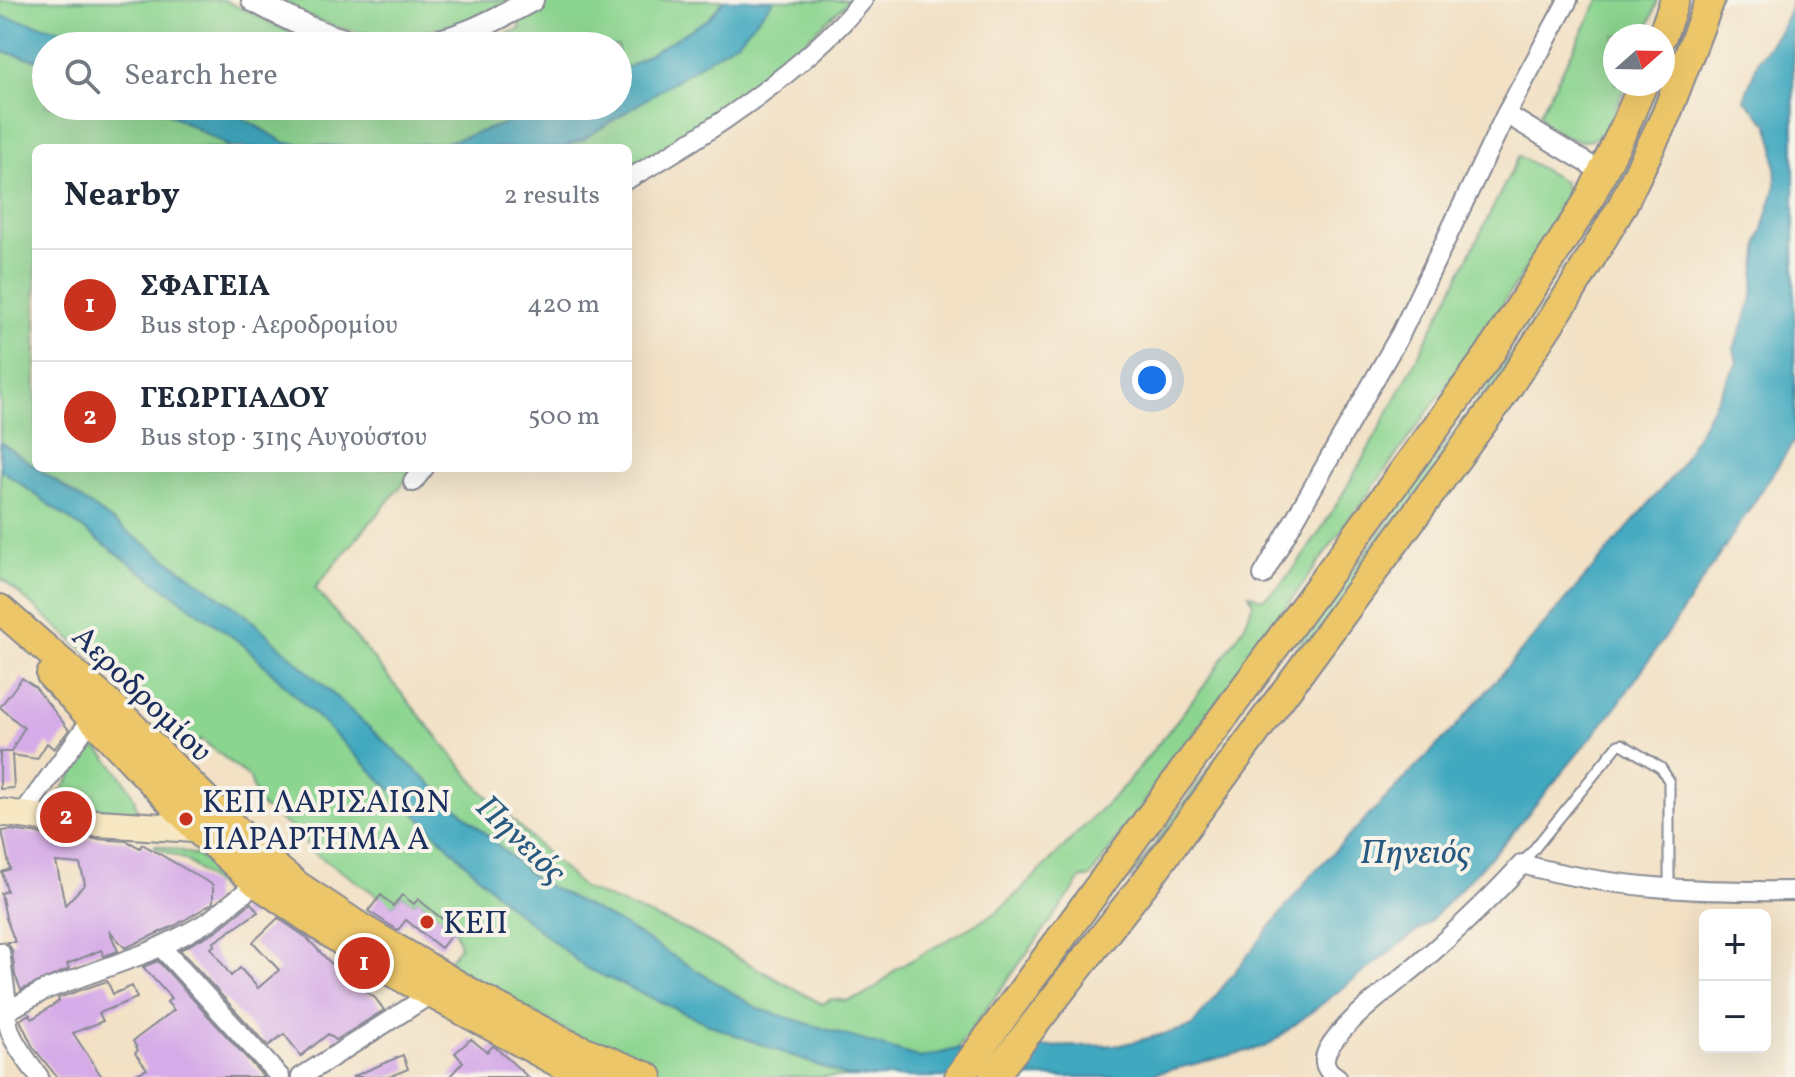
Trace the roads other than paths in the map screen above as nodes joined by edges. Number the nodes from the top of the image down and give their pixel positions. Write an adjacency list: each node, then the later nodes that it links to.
1 (532, 0): 9 (street)
2 (863, 0): 13 (street)
3 (1568, 0): 11 (street)
4 (1675, 0): 7 (main road)
5 (1710, 0): 29 (main road)
6 (257, 1): 8 (street)
7 (1666, 24)
8 (324, 32)
9 (469, 32)
10 (1637, 96): 12 (main road)
11 (1506, 114): 12 (street); 14 (street)
12 (1602, 172): 35 (main road)
13 (632, 177)
14 (1263, 575)
15 (0, 609): 20 (main road, Αεροδρομίου)
16 (0, 626): 17 (main road, Αεροδρομίου)
17 (93, 717): 18 (street); 19 (main road, Αεροδρομίου)
18 (11, 813): 19 (main road)
19 (198, 830): 20 (main road); 22 (main road, Αεροδρομίου)
20 (236, 830): 34 (main road, Αεροδρομίου)
21 (1522, 864): 23 (street); 23 (lane); 36 (street)
22 (257, 883): 25 (street); 27 (main road, Αεροδρομίου)
23 (1669, 890): 24 (street)
24 (1795, 891)
25 (161, 947): 28 (street); 32 (street)
26 (0, 952): 28 (street)
27 (431, 994): 30 (main road, Αεροδρομίου); 33 (street)
28 (4, 1013): 31 (street)
29 (1001, 1071)
30 (564, 1073)
31 (39, 1077)
32 (280, 1077)
33 (301, 1077)
34 (648, 1077)
35 (959, 1077)
36 (1337, 1077)

